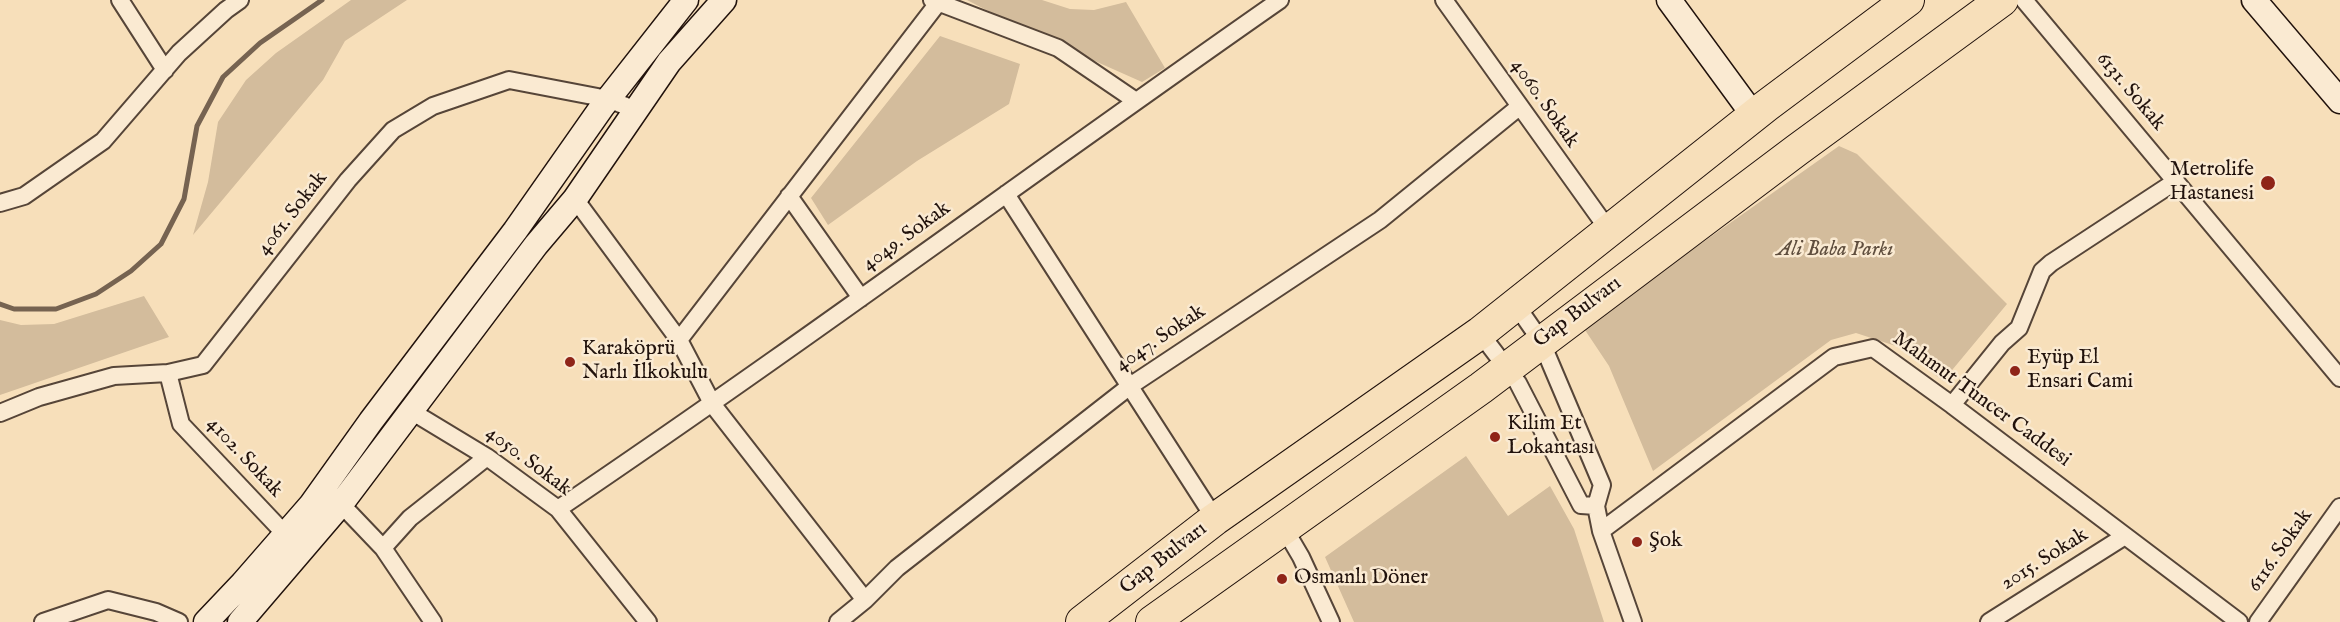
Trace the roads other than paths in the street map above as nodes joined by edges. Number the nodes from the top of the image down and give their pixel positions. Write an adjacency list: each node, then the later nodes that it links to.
1 (120, 0): 13 (street)
2 (240, 0): 13 (street)
3 (686, 0): 15 (main road)
4 (723, 0): 18 (main road)
5 (1281, 0): 16 (street, 4049. Sokak)
6 (1443, 0): 17 (street, 4060. Sokak)
7 (1669, 0): 19 (main road)
8 (1908, 0): 19 (highway, Gap Bulvarı)
9 (2002, 0): 30 (highway, Gap Bulvarı)
10 (2024, 0): 20 (street, 6131. Sokak)
11 (935, 1): 16 (street); 22 (street)
12 (2256, 1): 14 (main road)
13 (165, 69): 24 (street)
14 (2336, 89)
15 (609, 99): 18 (street, 4061. Sokak); 32 (street, 4061. Sokak); 47 (main road)
16 (1136, 101): 21 (street, 4049. Sokak)
17 (1520, 107): 25 (street, 4060. Sokak); 34 (street, 4047. Sokak)
18 (636, 110): 23 (main road)
19 (1754, 116): 25 (highway, Gap Bulvarı)
20 (2176, 181): 33 (street, 6131. Sokak); 36 (street)
21 (1006, 194): 26 (street, 4049. Sokak); 34 (street)
22 (789, 196): 26 (street); 29 (street)
23 (575, 199): 29 (street); 37 (main road)
24 (0, 202)
25 (1610, 232): 27 (highway, Gap Bulvarı)
26 (861, 298): 35 (street, 4049. Sokak)
27 (1516, 305): 28 (highway, Gap Bulvarı); 30 (street)
28 (1480, 333): 31 (street); 44 (highway, Gap Bulvarı)
29 (679, 340): 35 (street)
30 (1541, 341): 31 (highway, Gap Bulvarı); 41 (street)
31 (1507, 367): 41 (street); 45 (highway, Gap Bulvarı)
32 (168, 373): 38 (street, 4061. Sokak); 47 (street, 4102. Sokak)
33 (2340, 378)
34 (1130, 386): 44 (street); 50 (street, 4047. Sokak)
35 (713, 405): 43 (street, 4049. Sokak); 50 (street)
36 (1952, 405): 46 (street, Mahmut Tuncer Caddesi); 48 (street, Mahmut Tuncer Caddesi)
37 (411, 411): 39 (street, 4050. Sokak); 40 (main road)
38 (0, 412)
39 (487, 457): 43 (street, 4050. Sokak); 49 (street)
40 (341, 504): 49 (street); 54 (main road)
41 (1596, 506): 46 (street)
42 (2340, 507): 64 (street, 6116. Sokak)
43 (558, 509): 56 (street, 4050. Sokak)
44 (1215, 519): 58 (highway, Gap Bulvarı)
45 (1284, 528): 59 (highway, Gap Bulvarı); 60 (street)
46 (1601, 531): 61 (street)
47 (285, 534): 53 (main road)
48 (2125, 536): 62 (street, 2015. Sokak); 63 (street, Mahmut Tuncer Caddesi)
49 (383, 548): 55 (street)
50 (865, 600): 57 (street, 4047. Sokak)
51 (43, 622): 52 (street)
52 (179, 622)
53 (206, 622)
54 (240, 622)
55 (433, 622)
56 (648, 622)
57 (838, 622)
58 (1082, 622)
59 (1152, 622)
60 (1331, 622)
61 (1633, 622)
62 (1989, 622)
63 (2239, 622)
64 (2258, 622)

